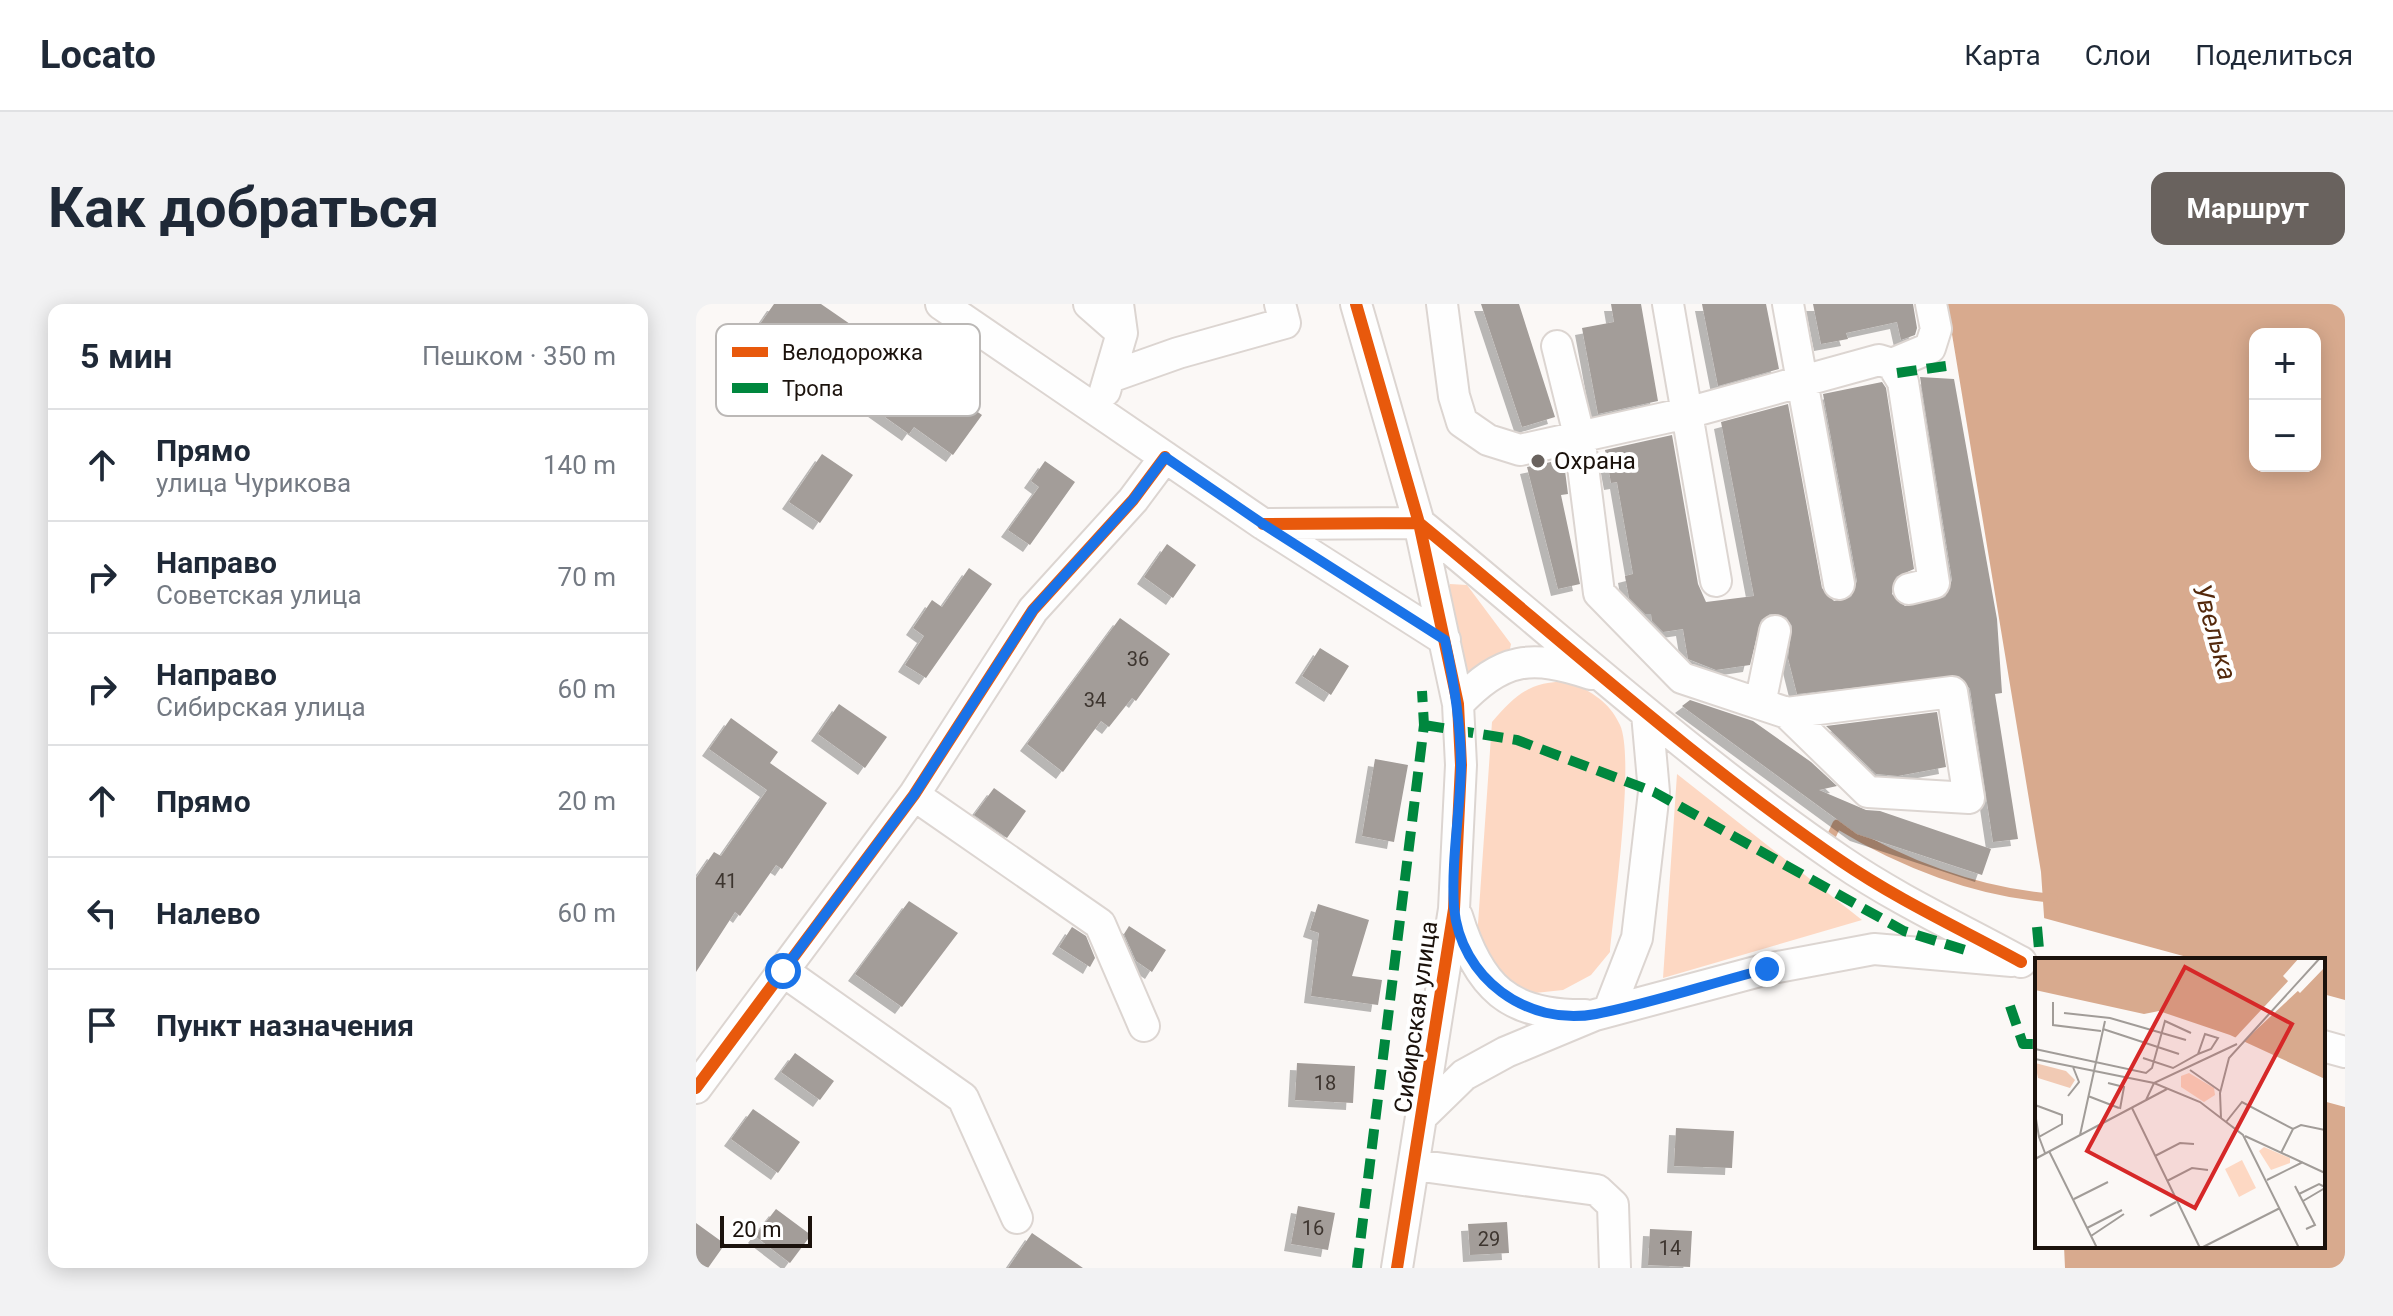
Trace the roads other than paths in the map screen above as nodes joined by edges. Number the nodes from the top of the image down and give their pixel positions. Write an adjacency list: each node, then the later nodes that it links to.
1 (941, 304): 10 (street)
2 (1089, 304): 9 (street)
3 (1280, 304): 14 (street)
4 (1356, 304): 20 (street, Сибирская улица)
5 (1442, 304): 18 (street)
6 (1668, 304): 17 (street)
7 (1788, 304): 15 (street)
8 (1931, 304): 13 (street)
9 (1120, 319): 14 (street)
10 (970, 324)
11 (980, 331): 16 (street)
12 (1557, 346): 18 (street)
13 (1892, 364): 15 (street); 24 (street)
14 (1113, 376): 16 (street)
15 (1805, 381): 17 (street); 23 (street)
16 (1096, 411): 19 (street)
17 (1687, 413): 18 (street); 22 (street)
18 (1579, 435): 29 (street)
19 (1165, 457): 21 (street); 31 (street)
20 (1419, 523): 21 (street); 26 (street, Сибирская улица); 27 (street)
21 (1263, 524): 26 (street)
22 (1716, 581)
23 (1839, 584)
24 (1909, 589)
25 (1775, 631): 29 (street)
26 (1445, 640): 28 (street, Сибирская улица)
27 (1608, 679): 28 (street); 30 (street)
28 (1458, 704): 32 (street, Сибирская улица)
29 (1774, 708): 29 (street)
30 (1647, 714): 33 (street); 35 (street)
31 (914, 795): 34 (street); 36 (street)
32 (1454, 909): 35 (street); 40 (street, Сибирская улица)
33 (2029, 964): 35 (street)
34 (783, 971): 39 (street); 42 (street)
35 (1602, 1012): 40 (street)
36 (1144, 1026)
37 (2325, 1047): 38 (street)
38 (2345, 1052)
39 (696, 1088)
40 (1424, 1114): 41 (street, Сибирская улица)
41 (1415, 1165): 43 (street, Сибирская улица); 44 (street)
42 (1017, 1218)
43 (1397, 1268)
44 (1615, 1268)

